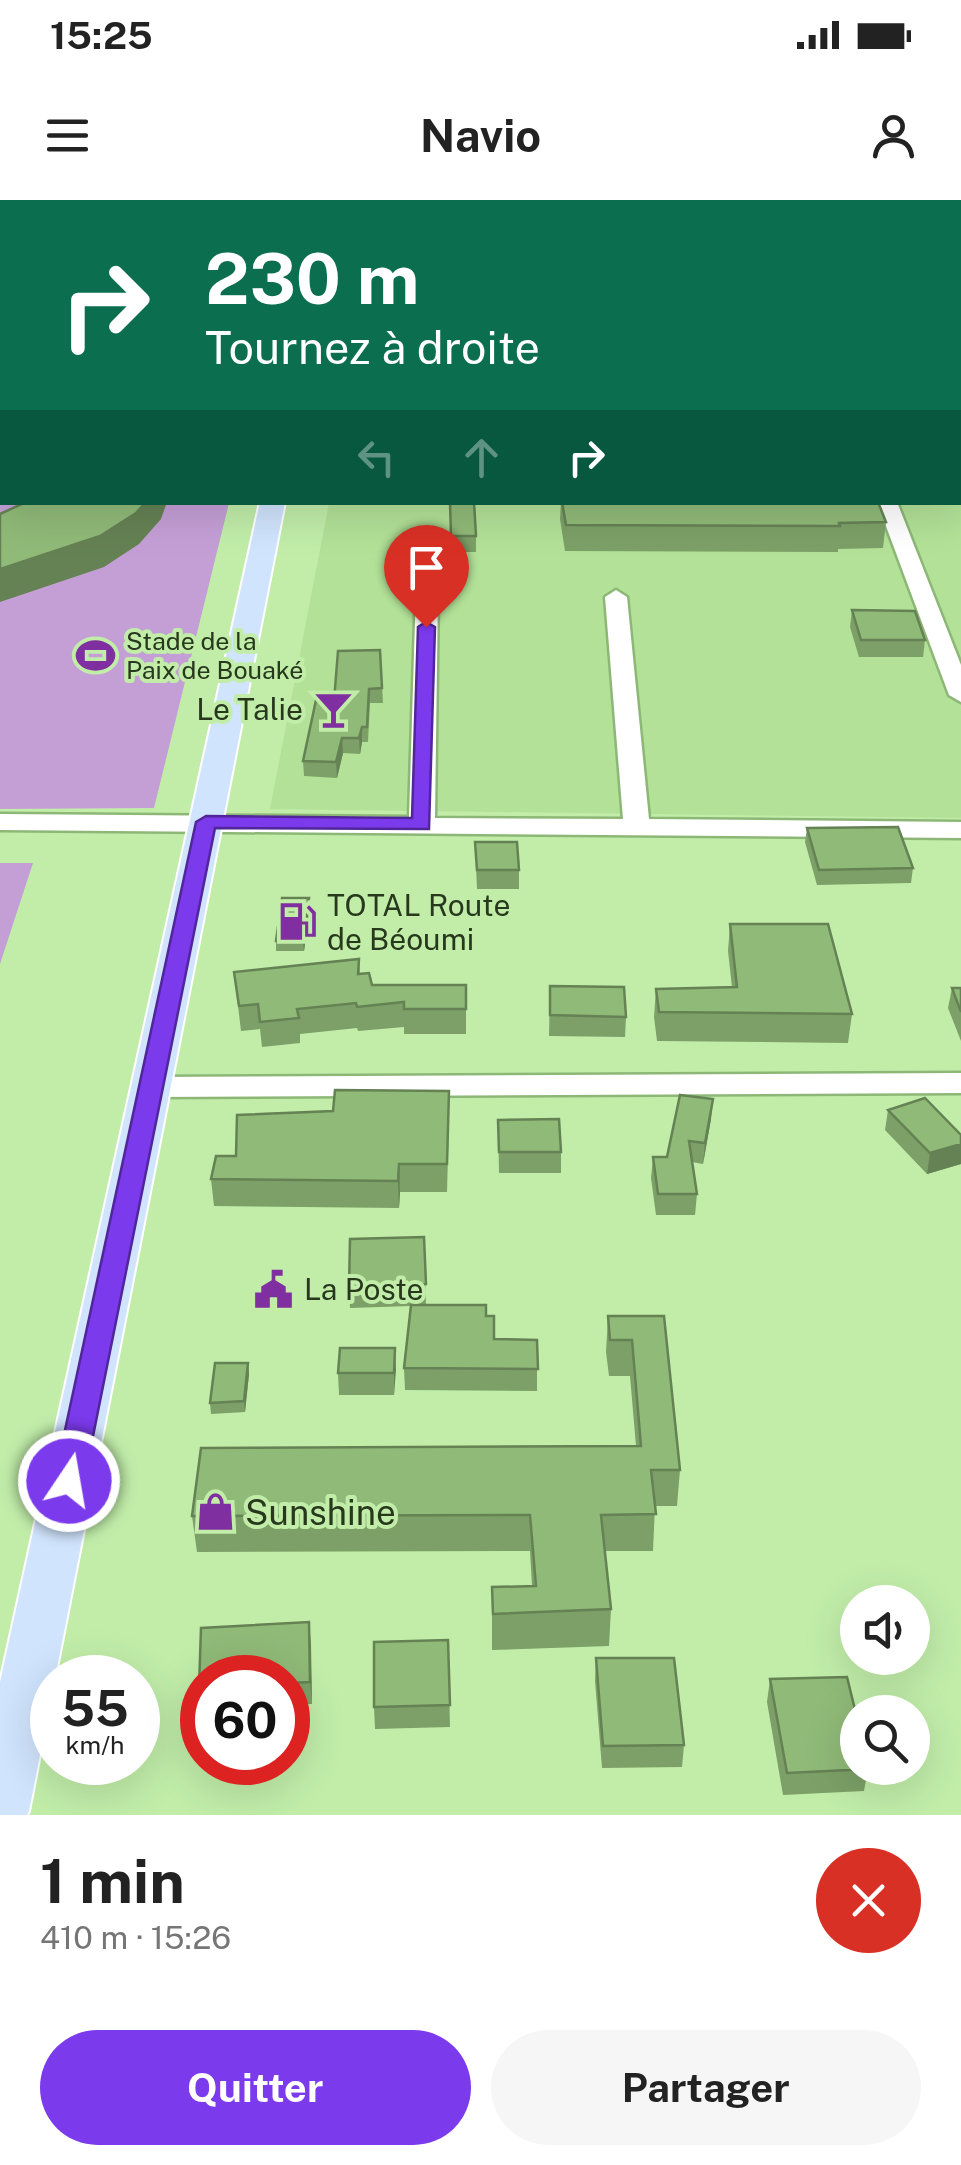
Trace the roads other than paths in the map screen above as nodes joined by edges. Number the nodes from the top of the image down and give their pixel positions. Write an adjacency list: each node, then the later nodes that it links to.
1 (272, 505): 7 (main road)
2 (888, 505): 5 (street)
3 (427, 588): 8 (street)
4 (616, 597): 9 (street)
5 (961, 695)
6 (0, 822): 7 (street)
7 (206, 822): 8 (street); 12 (main road)
8 (422, 824): 9 (street)
9 (637, 827): 10 (street)
10 (961, 830)
11 (961, 1084): 12 (street)
12 (151, 1086): 13 (main road)
13 (0, 1811)

